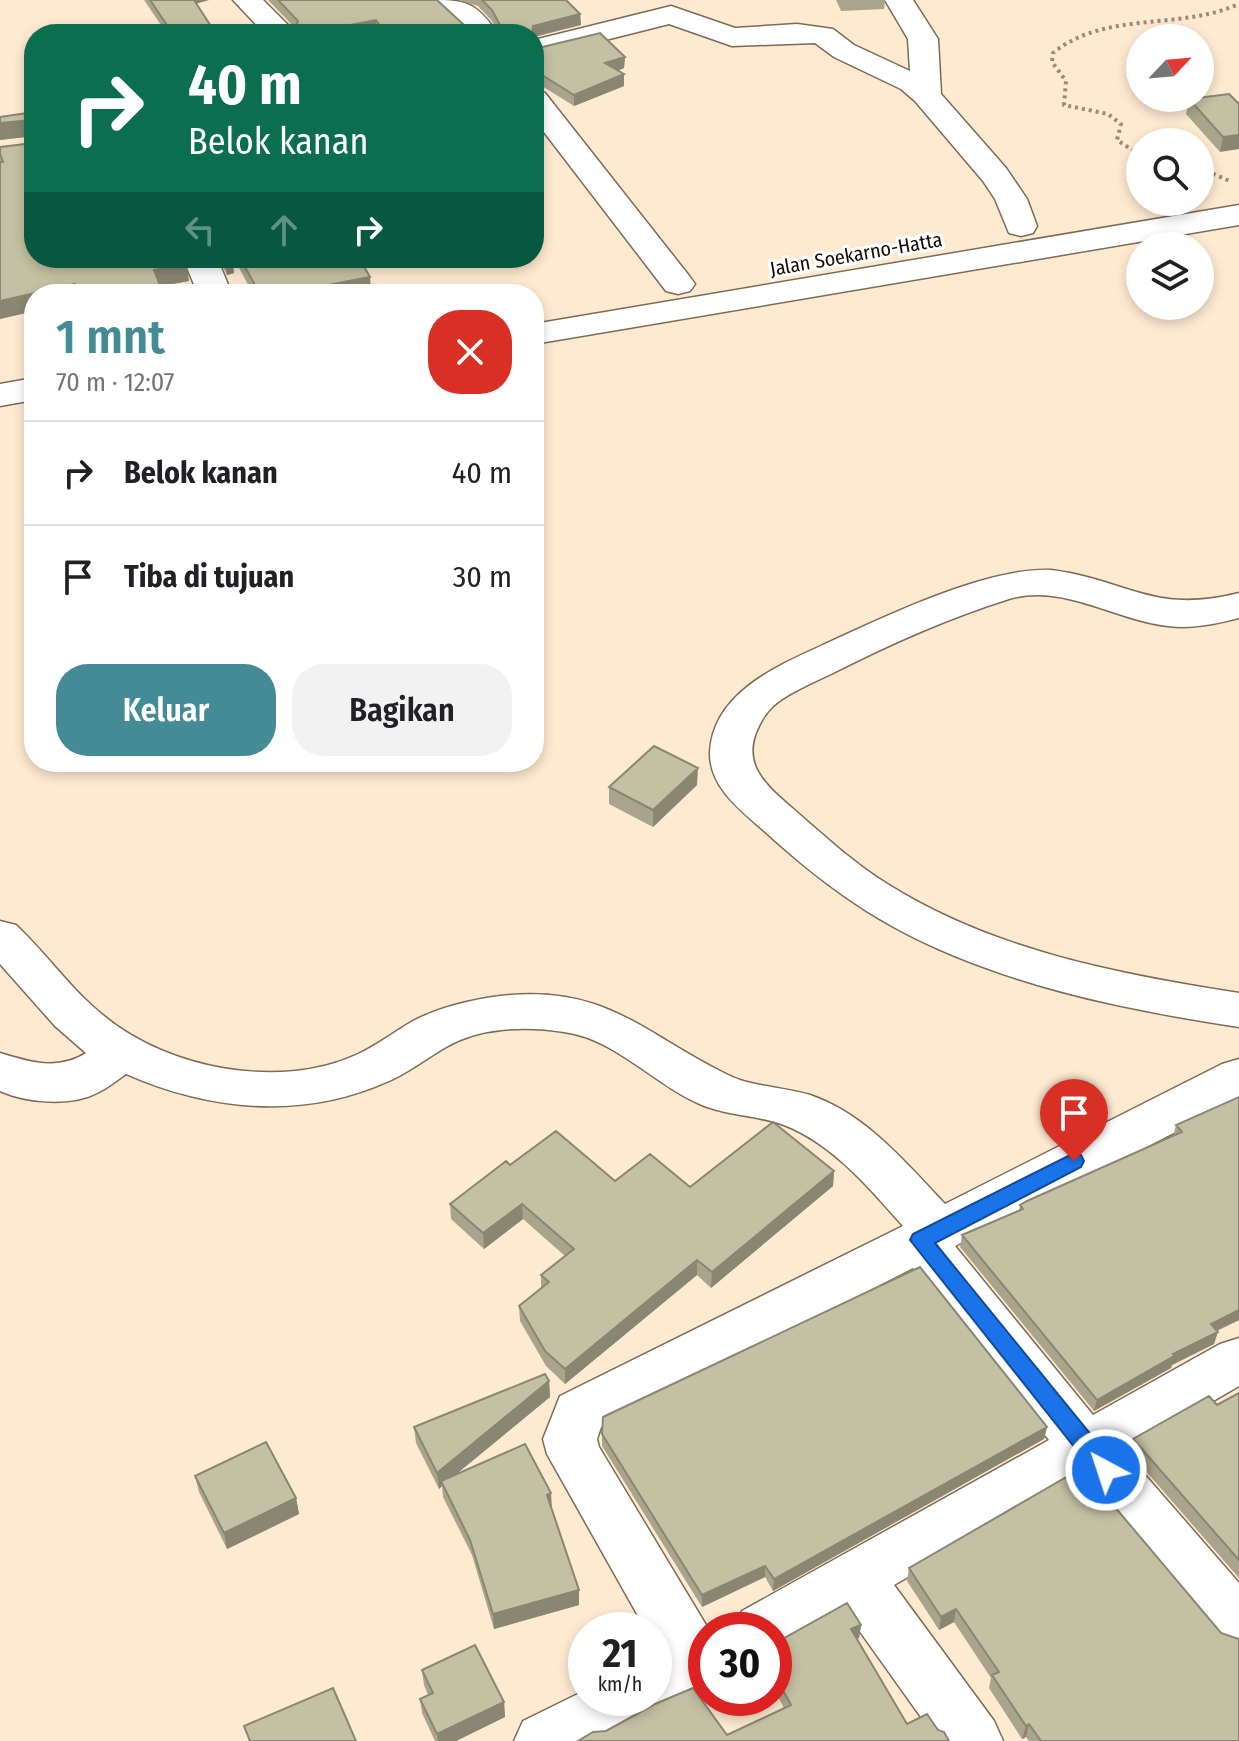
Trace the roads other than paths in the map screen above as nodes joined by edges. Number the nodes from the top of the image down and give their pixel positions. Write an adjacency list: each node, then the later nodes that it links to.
1 (247, 0): 4 (street)
2 (443, 0): 5 (street)
3 (899, 0): 7 (street)
4 (272, 24)
5 (474, 24)
6 (544, 47): 7 (street)
7 (926, 95): 14 (street)
8 (544, 112): 15 (street)
9 (1239, 190): 10 (street)
10 (1214, 196)
11 (1239, 215): 13 (street)
12 (1146, 216): 13 (street, Jalan Soekarno-Hatta)
13 (1136, 220): 14 (street, Jalan Soekarno-Hatta); 17 (street)
14 (1021, 226): 15 (street, Jalan Soekarno-Hatta)
15 (678, 284): 16 (street, Jalan Soekarno-Hatta)
16 (544, 305)
17 (544, 332)
18 (7, 397): 19 (street)
19 (24, 408)
20 (1239, 605): 22 (street)
21 (0, 937): 23 (street)
22 (1239, 1010)
23 (122, 1052): 24 (street); 26 (street)
24 (0, 1071)
25 (1239, 1077): 26 (street)
26 (929, 1235): 28 (street); 32 (street)
27 (1239, 1360): 28 (street)
28 (1087, 1448): 29 (street); 31 (street)
29 (856, 1579): 30 (street); 35 (street)
30 (792, 1614)
31 (1239, 1625)
32 (686, 1671)
33 (595, 1716): 34 (street)
34 (544, 1741)
35 (973, 1741)

